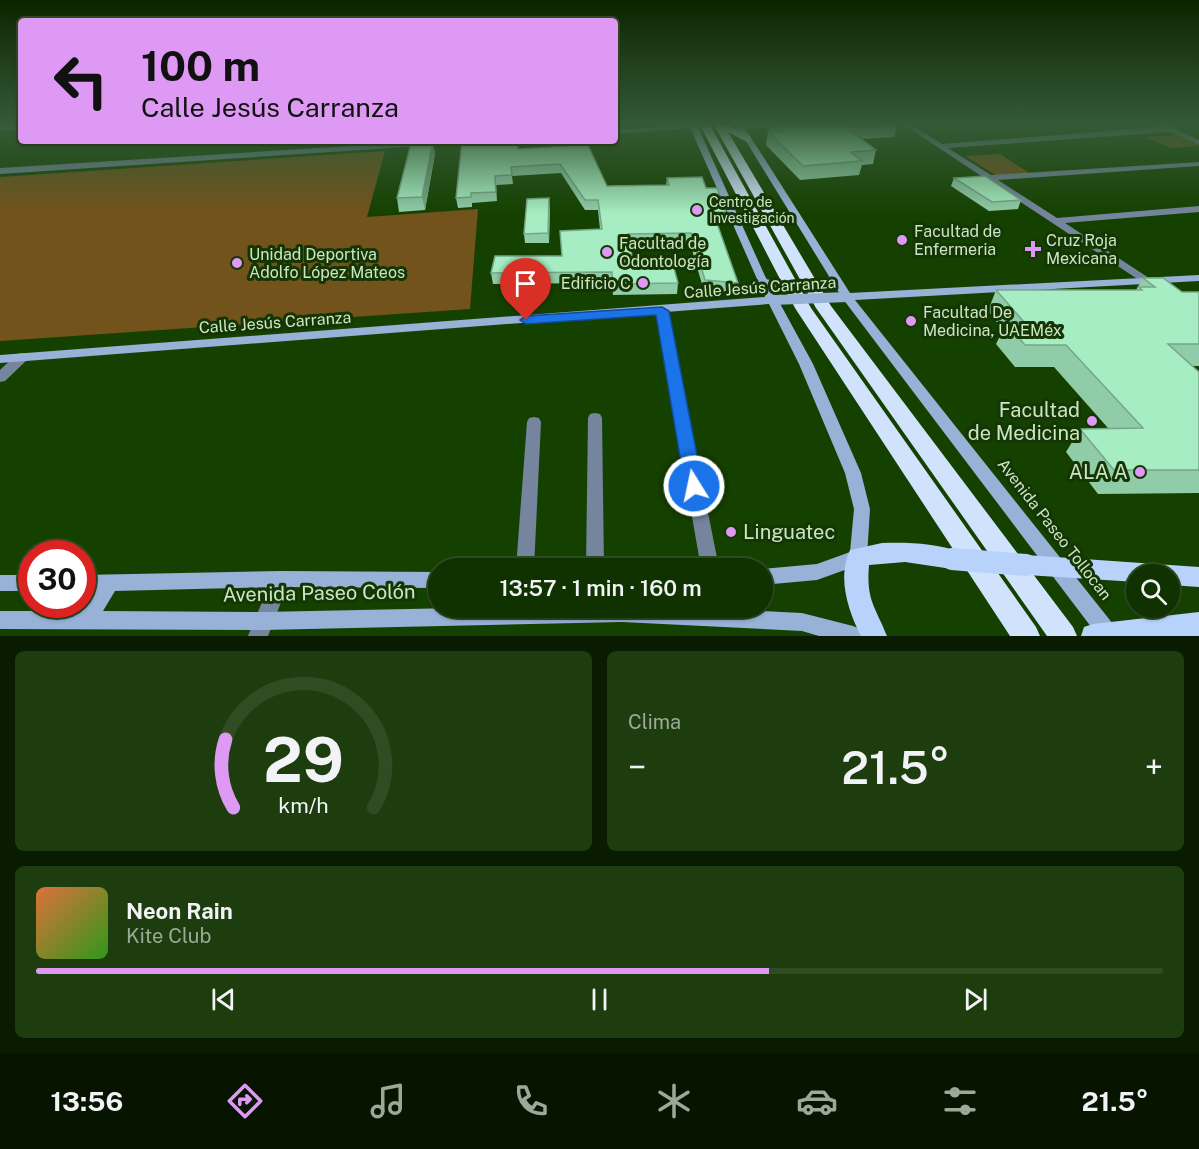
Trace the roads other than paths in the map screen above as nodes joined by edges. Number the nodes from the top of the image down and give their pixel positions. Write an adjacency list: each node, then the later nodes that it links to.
1 (253, 155): 8 (street)
2 (710, 155): 15 (main road)
3 (714, 155): 46 (highway)
4 (737, 155): 47 (highway)
5 (757, 155): 14 (main road, Avenida Paseo Tollocan)
6 (954, 155): 9 (street)
7 (1199, 164): 9 (street)
8 (0, 171)
9 (988, 178): 11 (street)
10 (1199, 209): 11 (street)
11 (1056, 221): 13 (street)
12 (1199, 278): 13 (main road, Calle Jesús Carranza)
13 (1146, 280): 16 (main road, Calle Jesús Carranza)
14 (836, 281): 15 (main road, bridge); 16 (main road, Avenida Paseo Tollocan)
15 (764, 284): 17 (main road)
16 (847, 297): 17 (main road, Calle Jesús Carranza, bridge); 28 (main road, Avenida Paseo Tollocan)
17 (773, 300): 18 (main road, Calle Jesús Carranza); 24 (main road)
18 (662, 311): 19 (main road, Calle Jesús Carranza); 27 (street)
19 (22, 357): 20 (main road, Calle Jesús Carranza); 21 (street)
20 (0, 359)
21 (0, 378)
22 (595, 418): 26 (street)
23 (534, 422): 25 (street)
24 (858, 557): 28 (main road, bridge); 31 (main road); 45 (main road)
25 (526, 558)
26 (595, 558)
27 (708, 558)
28 (1057, 567): 29 (main road); 43 (main road, Avenida Paseo Tollocan)
29 (1126, 571)
30 (1180, 576): 32 (main road)
31 (773, 577)
32 (1199, 577)
33 (281, 579): 34 (main road, Avenida Paseo Colón); 38 (main road, Avenida Paseo Colón); 42 (street)
34 (428, 580)
35 (0, 583): 36 (main road)
36 (18, 583)
37 (96, 583): 38 (main road, Avenida Paseo Colón)
38 (110, 583): 39 (main road)
39 (87, 619): 40 (main road, Avenida Paseo Colón); 42 (main road, Avenida Paseo Colón)
40 (0, 620)
41 (1199, 624): 43 (main road)
42 (260, 628): 44 (main road, Avenida Paseo Colón)
43 (1104, 635)
44 (853, 636)
45 (875, 636)
46 (1026, 636)
47 (1063, 636)

